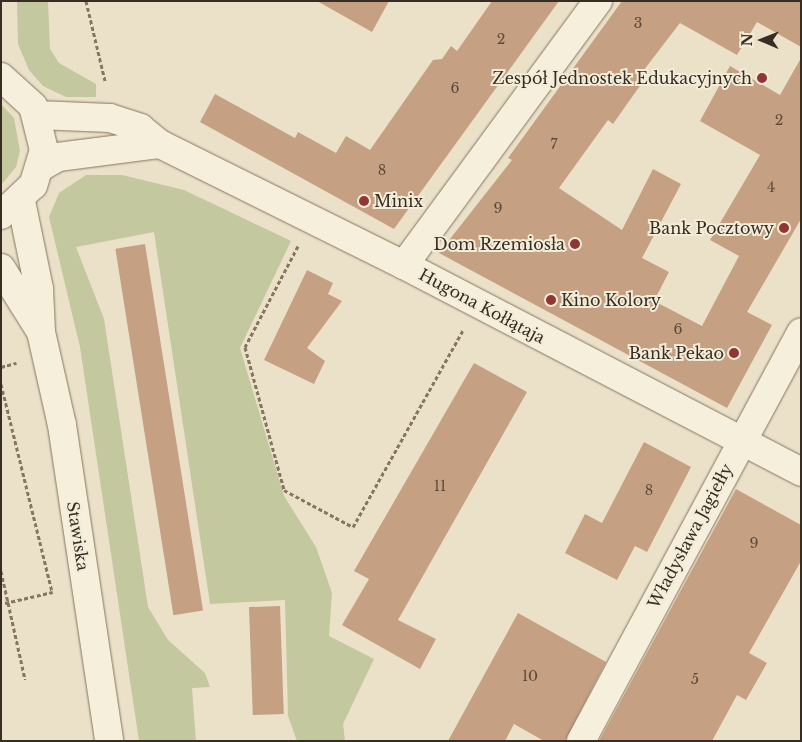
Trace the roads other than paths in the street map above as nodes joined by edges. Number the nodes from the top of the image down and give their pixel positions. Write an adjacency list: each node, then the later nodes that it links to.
1 (598, 1): 7 (street)
2 (1, 77): 3 (street)
3 (37, 115): 4 (street, Hugona Kołłątaja); 5 (street)
4 (160, 144): 5 (street); 7 (street, Hugona Kołłątaja)
5 (41, 167): 6 (street)
6 (11, 208): 9 (street, Stawiska)
7 (404, 265): 11 (street, Hugona Kołłątaja)
8 (1, 268): 9 (street, Stawiska)
9 (41, 332): 13 (street, Stawiska)
10 (801, 332): 11 (street, Władysława Jagiełły)
11 (739, 443): 12 (street, Hugona Kołłątaja); 14 (street, Władysława Jagiełły)
12 (801, 472)
13 (109, 741)
14 (581, 741)

